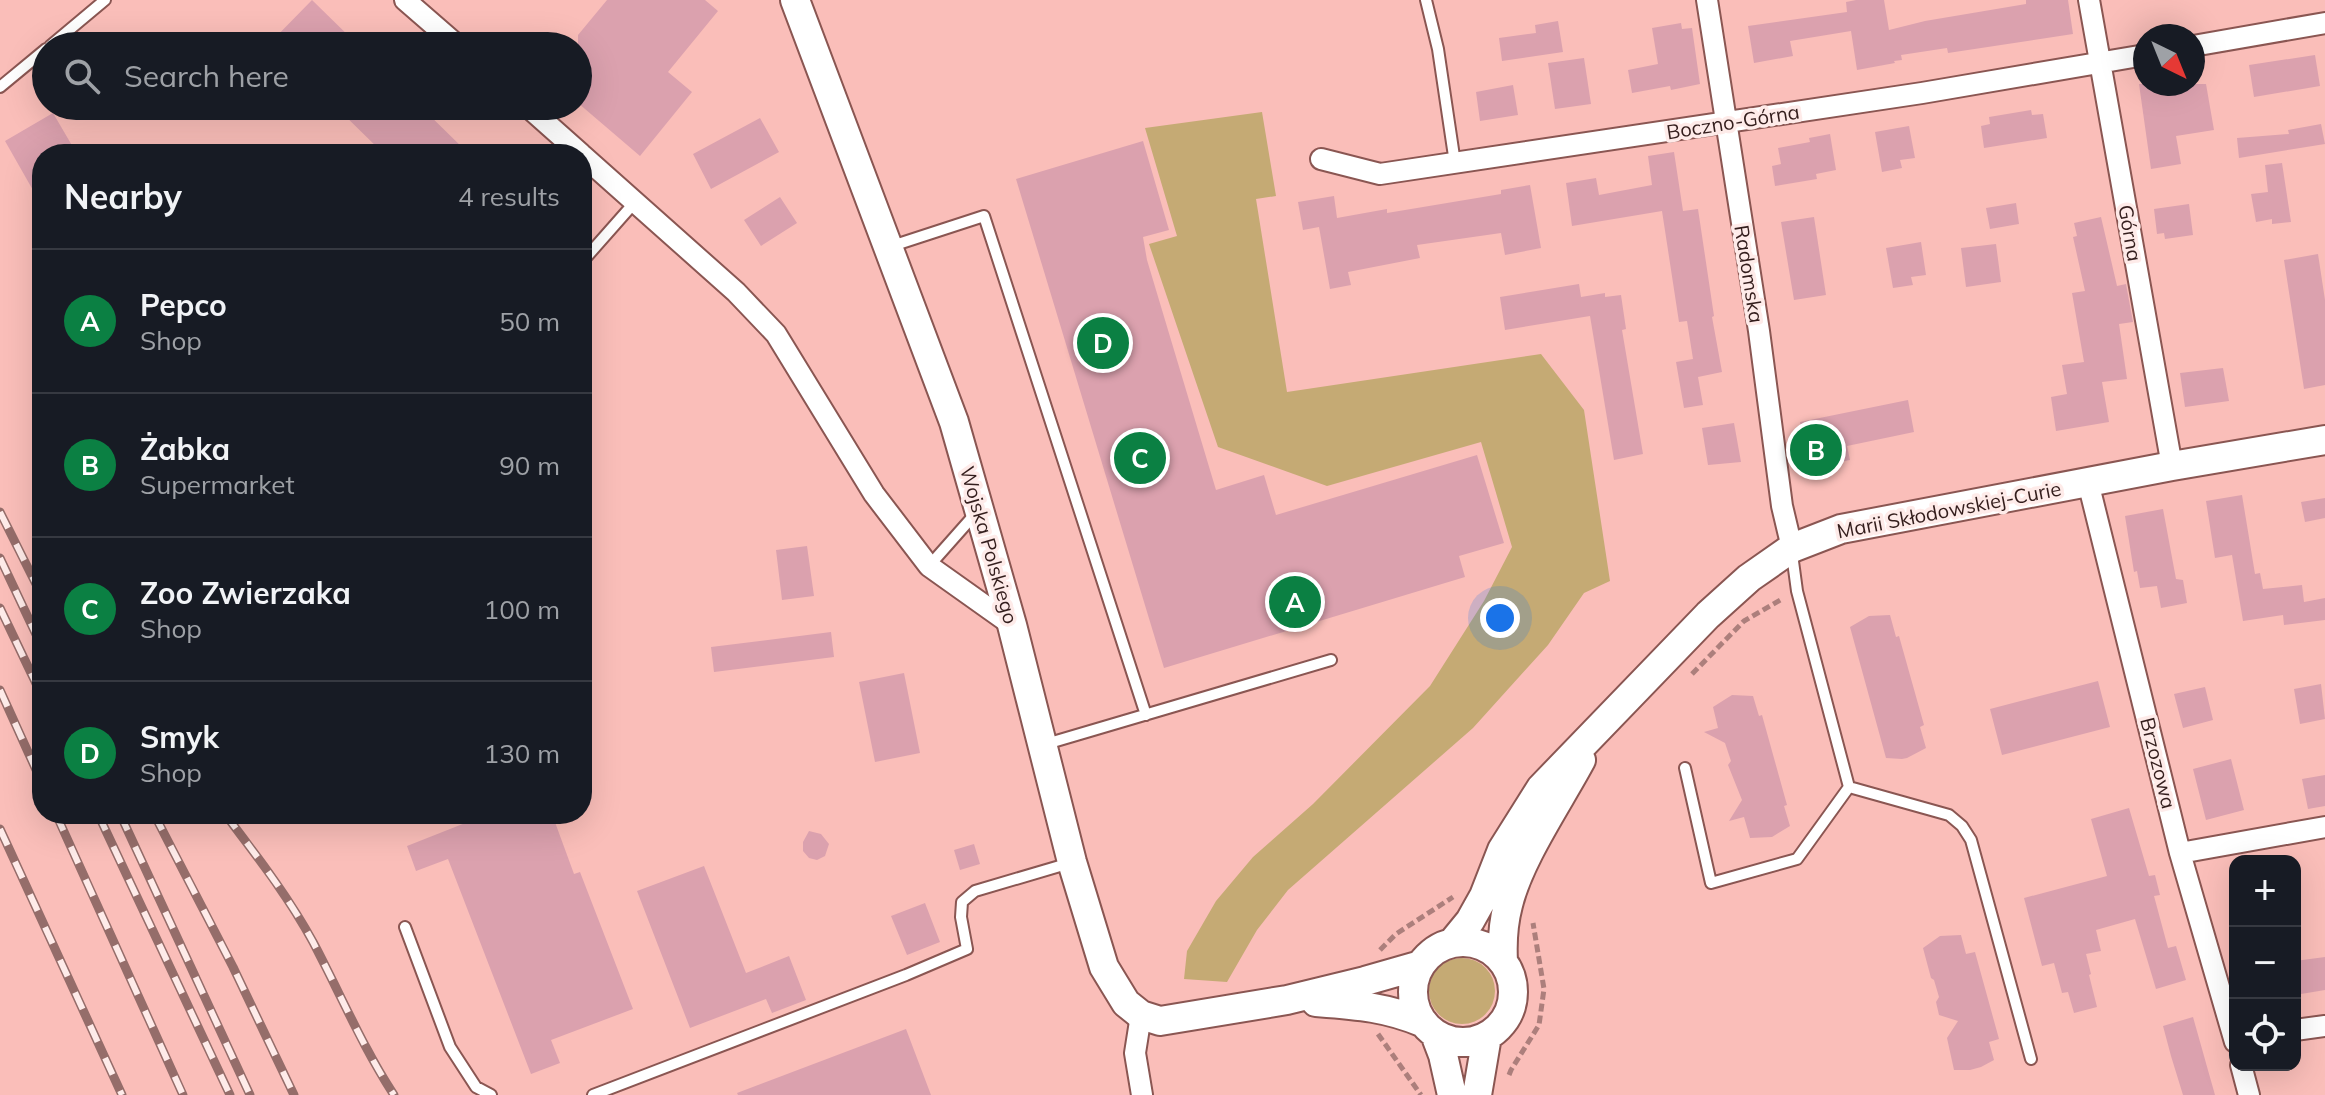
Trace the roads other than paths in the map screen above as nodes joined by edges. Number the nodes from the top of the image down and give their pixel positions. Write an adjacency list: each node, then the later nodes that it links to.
1 (105, 0): 8 (lane)
2 (405, 0): 9 (street)
3 (795, 0): 22 (street, Wojska Polskiego)
4 (1426, 0): 20 (lane)
5 (1707, 0): 16 (street, Radomska)
6 (2089, 0): 13 (street, Górna)
7 (2325, 23): 10 (street)
8 (67, 32)
9 (442, 32)
10 (2205, 44)
11 (2133, 57): 13 (street, Boczno-Górna)
12 (32, 61): 14 (lane)
13 (2099, 63): 16 (street, Boczno-Górna); 25 (street, Górna)
14 (0, 87)
15 (543, 120): 17 (street)
16 (1725, 123): 20 (street, Boczno-Górna); 28 (street, Radomska)
17 (570, 144)
18 (1321, 159): 20 (street, Boczno-Górna)
19 (592, 164): 21 (street)
20 (1455, 164)
21 (635, 202): 23 (lane); 29 (street)
22 (888, 247): 27 (street, Wojska Polskiego); 32 (lane)
23 (592, 251)
24 (2325, 440): 25 (street, Marii Skłodowskiej-Curie)
25 (2172, 466): 26 (street, Marii Skłodowskiej-Curie)
26 (2088, 482): 28 (street, Marii Skłodowskiej-Curie); 38 (street, Brzozowa)
27 (980, 508): 29 (lane); 30 (street, Wojska Polskiego)
28 (1792, 548): 33 (street, Marii Skłodowskiej-Curie); 36 (lane)
29 (929, 566): 30 (street)
30 (1012, 625): 34 (street, Wojska Polskiego)
31 (1331, 660): 32 (lane)
32 (1146, 715): 34 (lane)
33 (1598, 730): 41 (street, Marii Skłodowskiej-Curie); 42 (street, Marii Skłodowskiej-Curie)
34 (1043, 745): 39 (street, Wojska Polskiego)
35 (1685, 768): 36 (lane)
36 (1849, 787): 51 (lane)
37 (2325, 827): 38 (street)
38 (2180, 853): 46 (street, Brzozowa)
39 (1072, 862): 45 (street, Wojska Polskiego); 54 (lane)
40 (405, 927): 53 (lane)
41 (1452, 943): 42 (street); 43 (street)
42 (1503, 961): 50 (street)
43 (1421, 965): 44 (street); 48 (street)
44 (1287, 1000): 45 (street); 48 (street)
45 (1141, 1015): 55 (street)
46 (2229, 1020)
47 (2325, 1026): 49 (street)
48 (1429, 1028): 50 (street); 56 (street)
49 (2301, 1029)
50 (1487, 1036): 57 (street)
51 (2031, 1059)
52 (2243, 1071): 58 (street)
53 (491, 1095)
54 (593, 1095)
55 (1142, 1095)
56 (1452, 1095)
57 (1477, 1095)
58 (2249, 1095)

